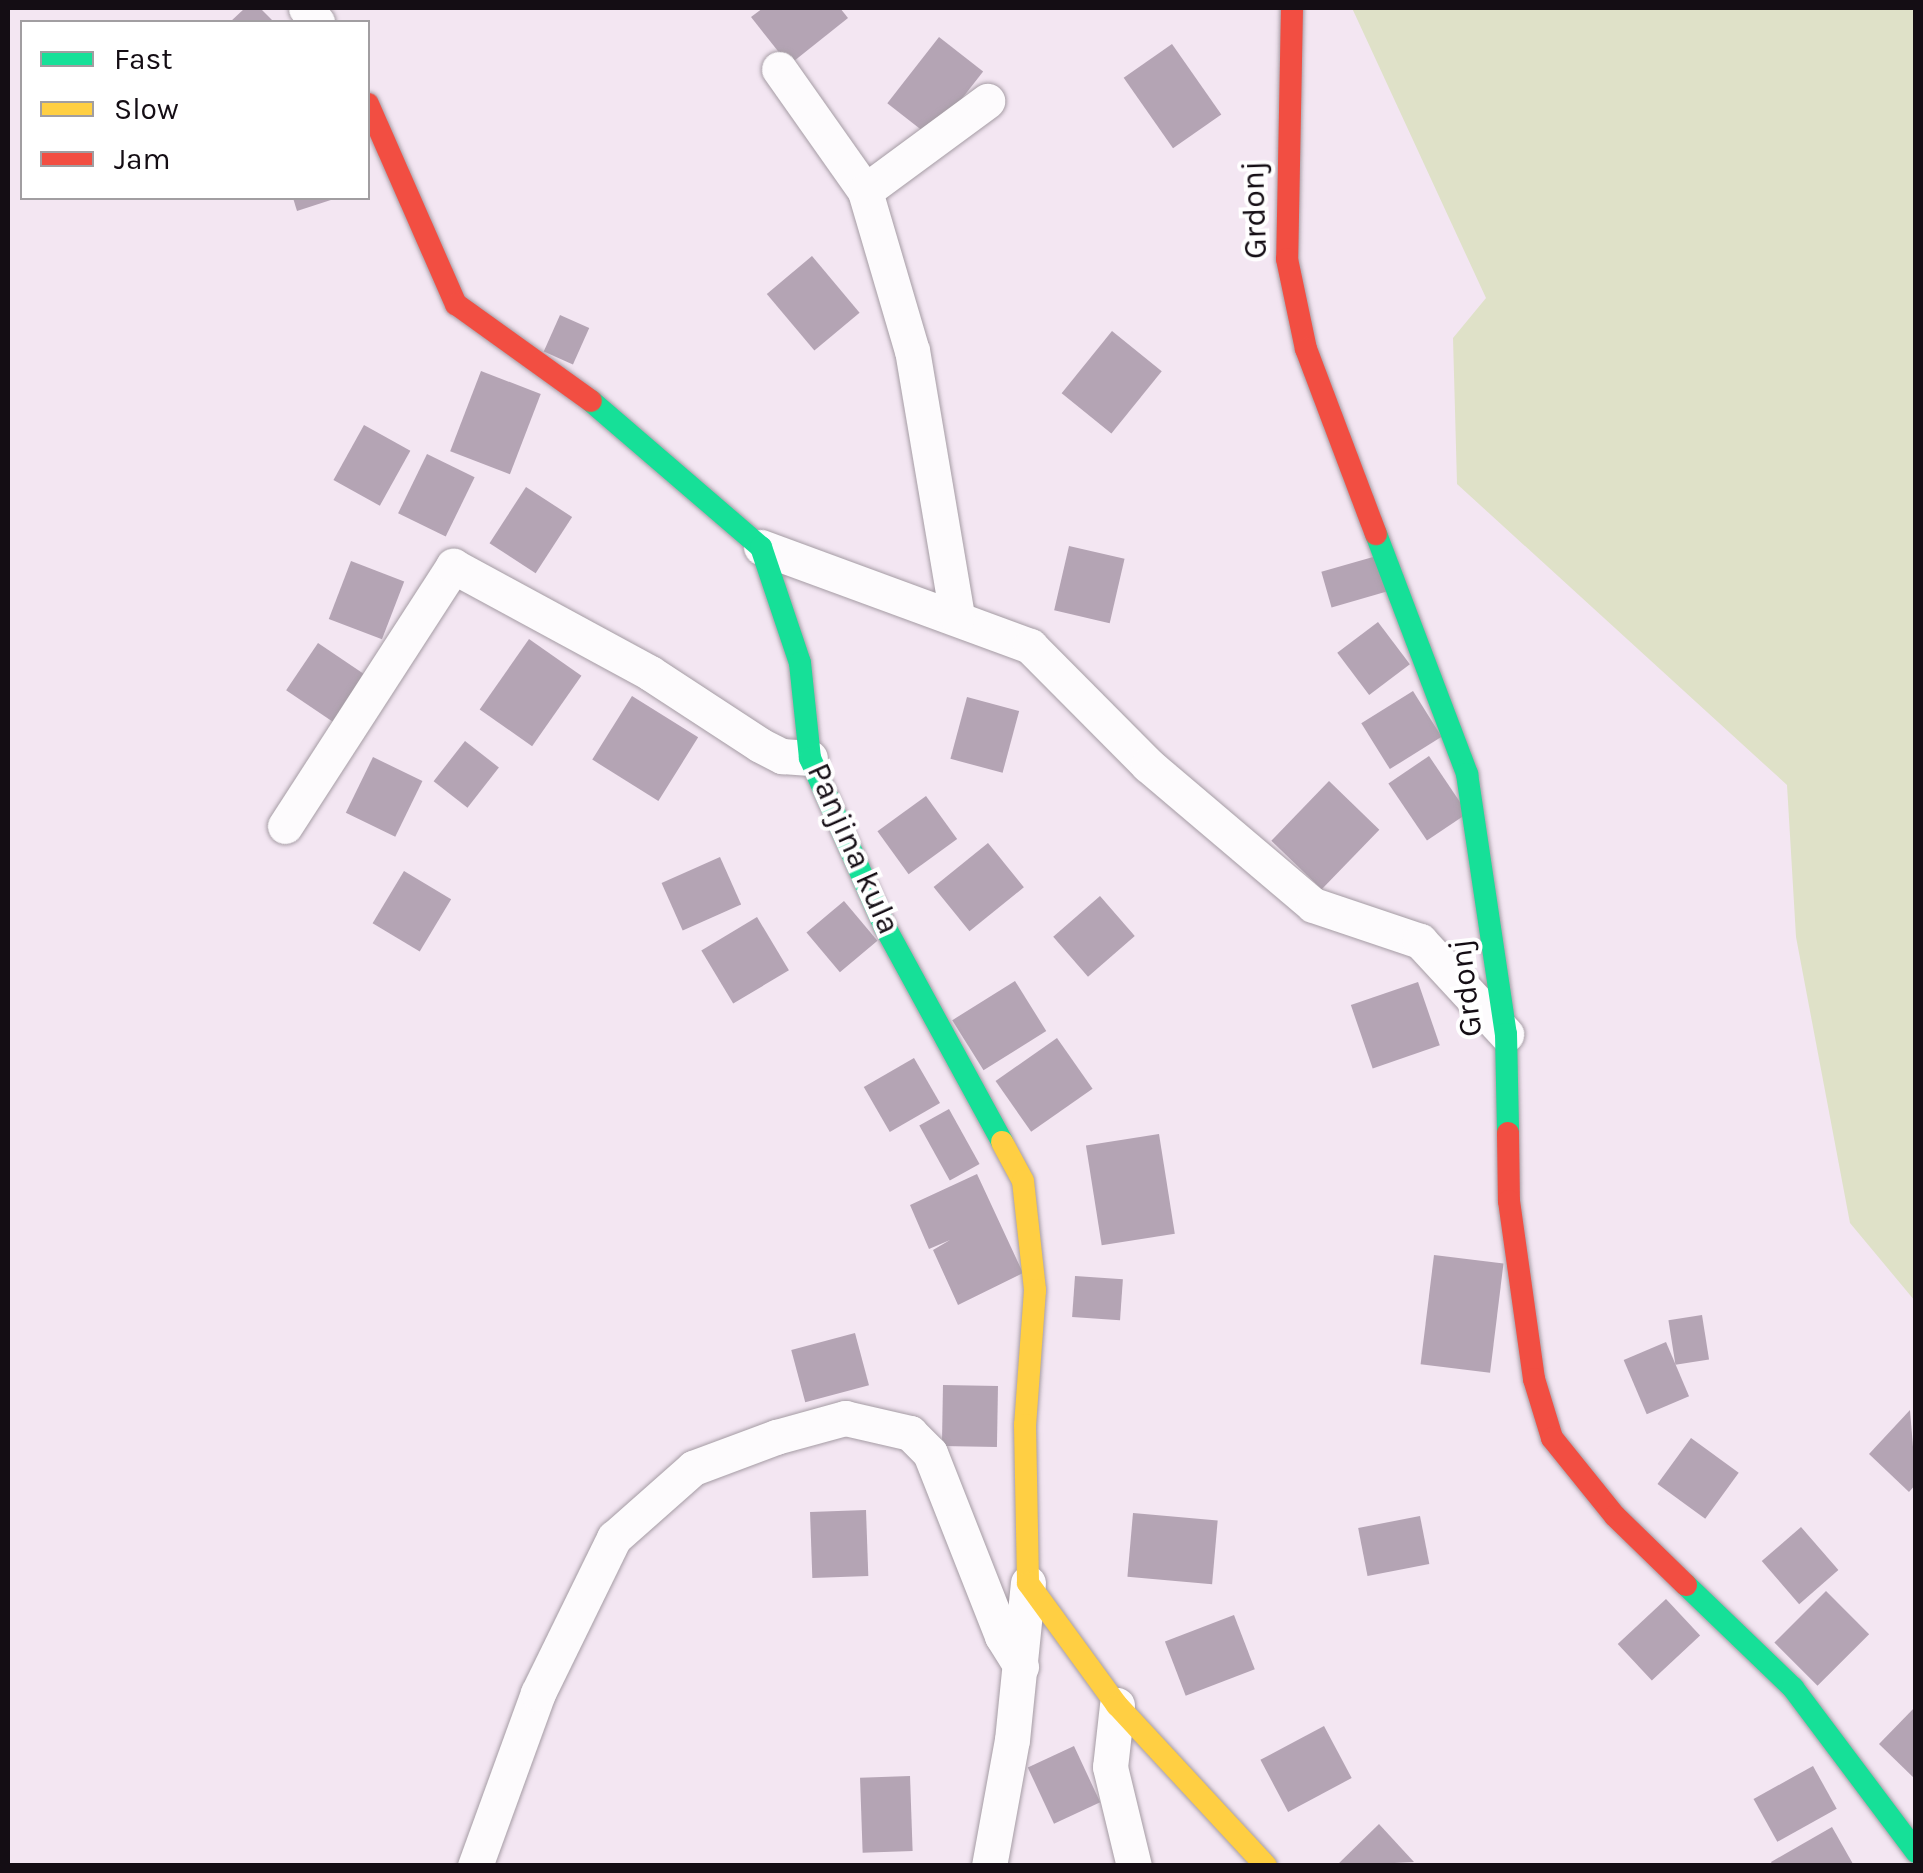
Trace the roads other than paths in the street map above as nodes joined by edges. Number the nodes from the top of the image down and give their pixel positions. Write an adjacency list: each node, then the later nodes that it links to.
1 (1292, 8): 10 (street, Grdonj)
2 (779, 69): 5 (street)
3 (987, 101): 5 (street)
4 (370, 109): 6 (street)
5 (865, 191): 7 (street)
6 (762, 547): 7 (street); 8 (street, Panjina kula)
7 (957, 616): 10 (street)
8 (810, 758): 9 (street); 11 (street, Panjina kula)
9 (285, 826)
10 (1506, 1034): 14 (street, Grdonj)
11 (1028, 1583): 12 (street); 13 (street)
12 (1021, 1666): 15 (street); 16 (street)
13 (1117, 1705): 17 (street); 18 (street)
14 (1916, 1852)
15 (474, 1866)
16 (990, 1866)
17 (1134, 1866)
18 (1266, 1866)

